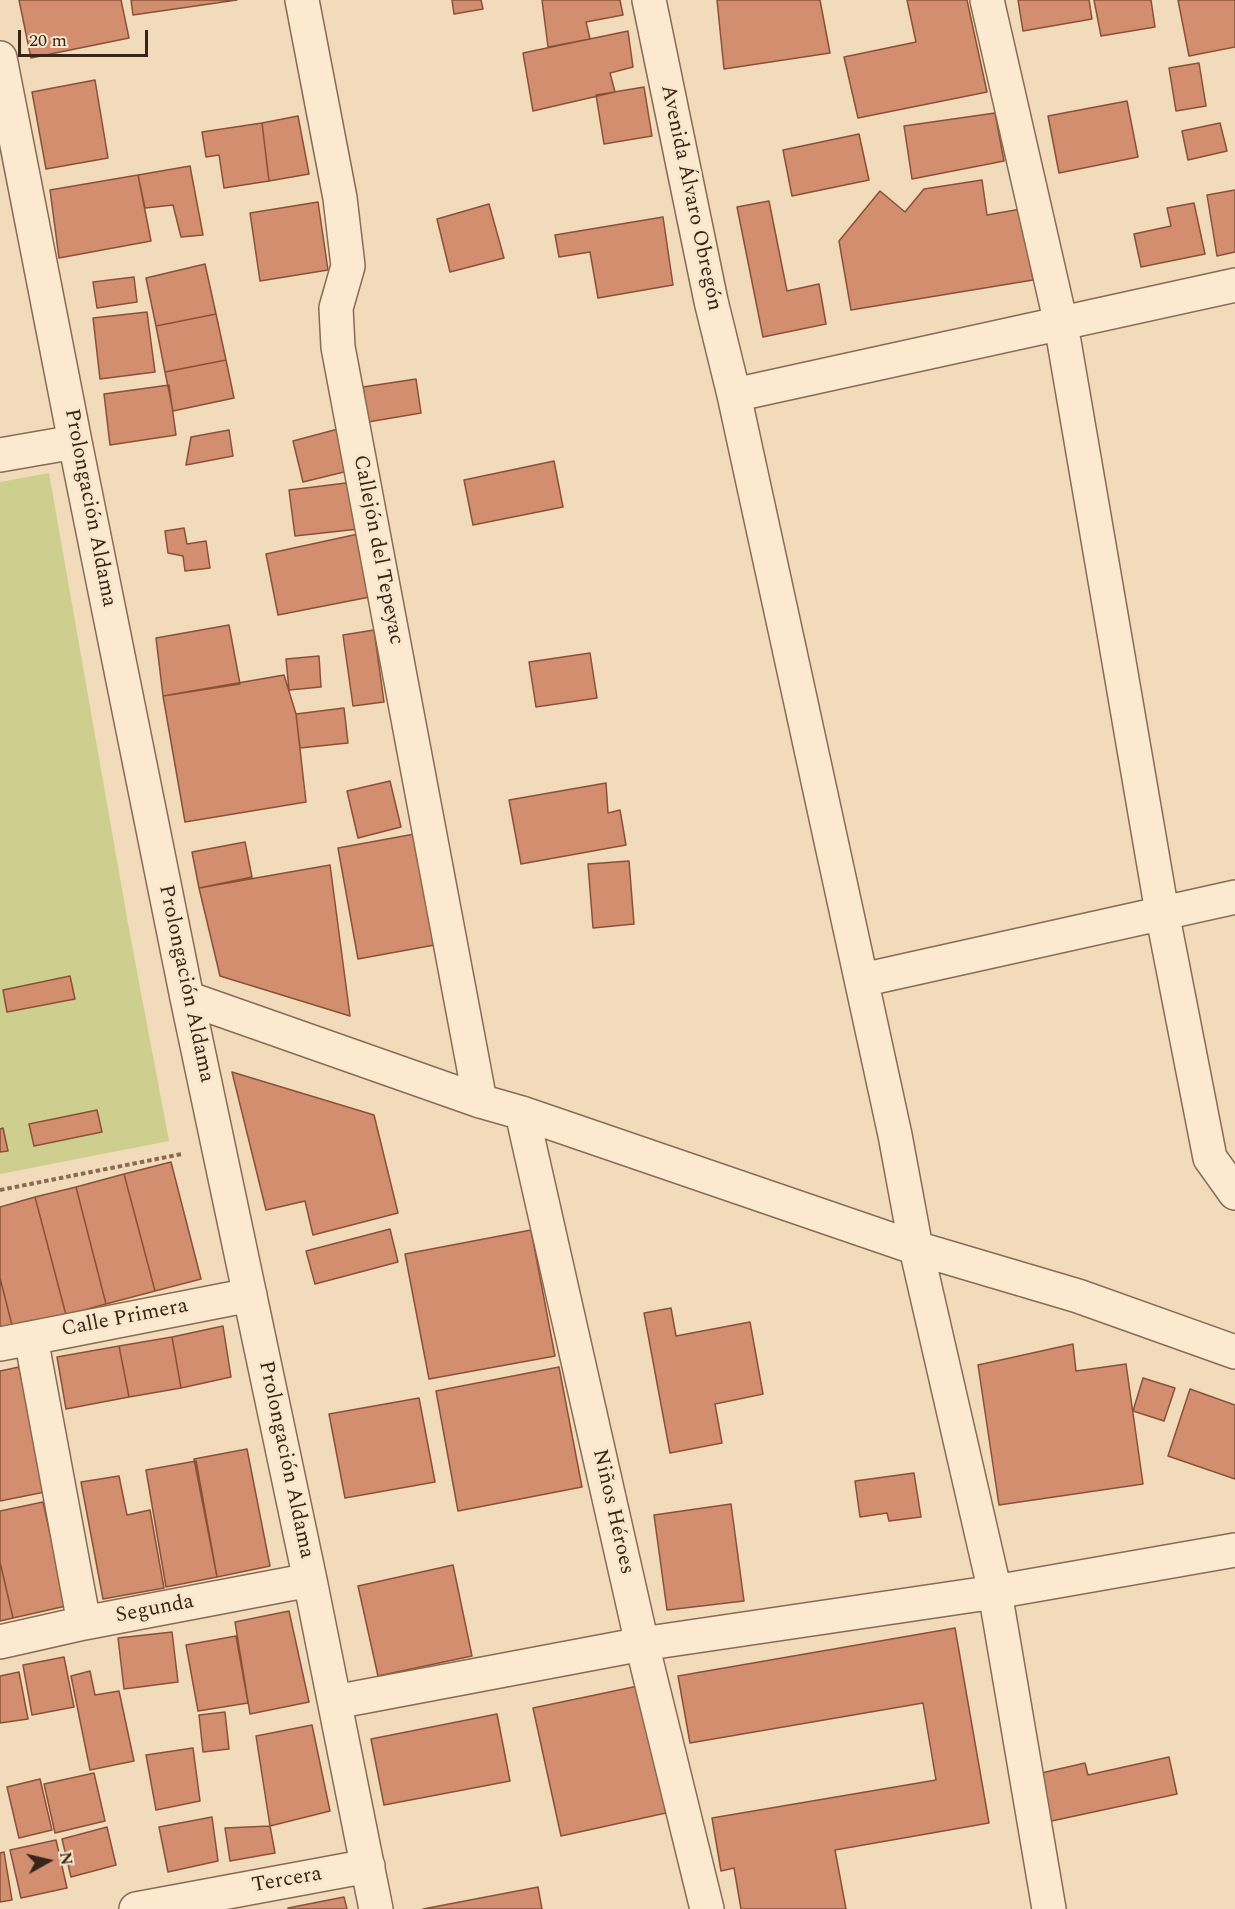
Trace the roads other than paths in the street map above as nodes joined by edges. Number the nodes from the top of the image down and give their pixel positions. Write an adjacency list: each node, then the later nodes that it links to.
1 (302, 0): 15 (street, Callejón del Tepeyac)
2 (649, 0): 8 (street, Avenida Álvaro Obregón)
3 (987, 0): 7 (street)
4 (0, 58): 5 (street, Prolongación Aldama)
5 (5, 108): 9 (street, Prolongación Aldama)
6 (1235, 285): 7 (street)
7 (1061, 324): 8 (street); 12 (street)
8 (734, 395): 13 (street, Avenida Álvaro Obregón)
9 (75, 442): 10 (street); 14 (street, Prolongación Aldama)
10 (0, 455)
11 (1235, 897): 12 (street)
12 (1161, 912): 13 (street); 17 (street)
13 (862, 980): 18 (street, Avenida Álvaro Obregón)
14 (187, 998): 15 (street); 19 (street, Prolongación Aldama)
15 (480, 1101): 16 (street)
16 (522, 1113): 18 (street); 27 (street, Niños Héroes)
17 (1235, 1193)
18 (916, 1248): 21 (street); 24 (street, Avenida Álvaro Obregón)
19 (250, 1295): 20 (street, Calle Primera); 23 (street, Prolongación Aldama)
20 (15, 1341): 25 (street)
21 (1235, 1352)
22 (1235, 1550): 24 (street)
23 (310, 1580): 25 (street, Segunda); 28 (street, Prolongación Aldama)
24 (995, 1592): 27 (street); 33 (street, Avenida Álvaro Obregón)
25 (84, 1623): 26 (street, Segunda)
26 (0, 1642)
27 (642, 1644): 28 (street); 32 (street, Niños Héroes)
28 (335, 1702): 29 (street, Prolongación Aldama)
29 (368, 1866): 30 (street, Tercera); 31 (street, Prolongación Aldama)
30 (143, 1908)
31 (376, 1909)
32 (707, 1909)
33 (1049, 1909)

